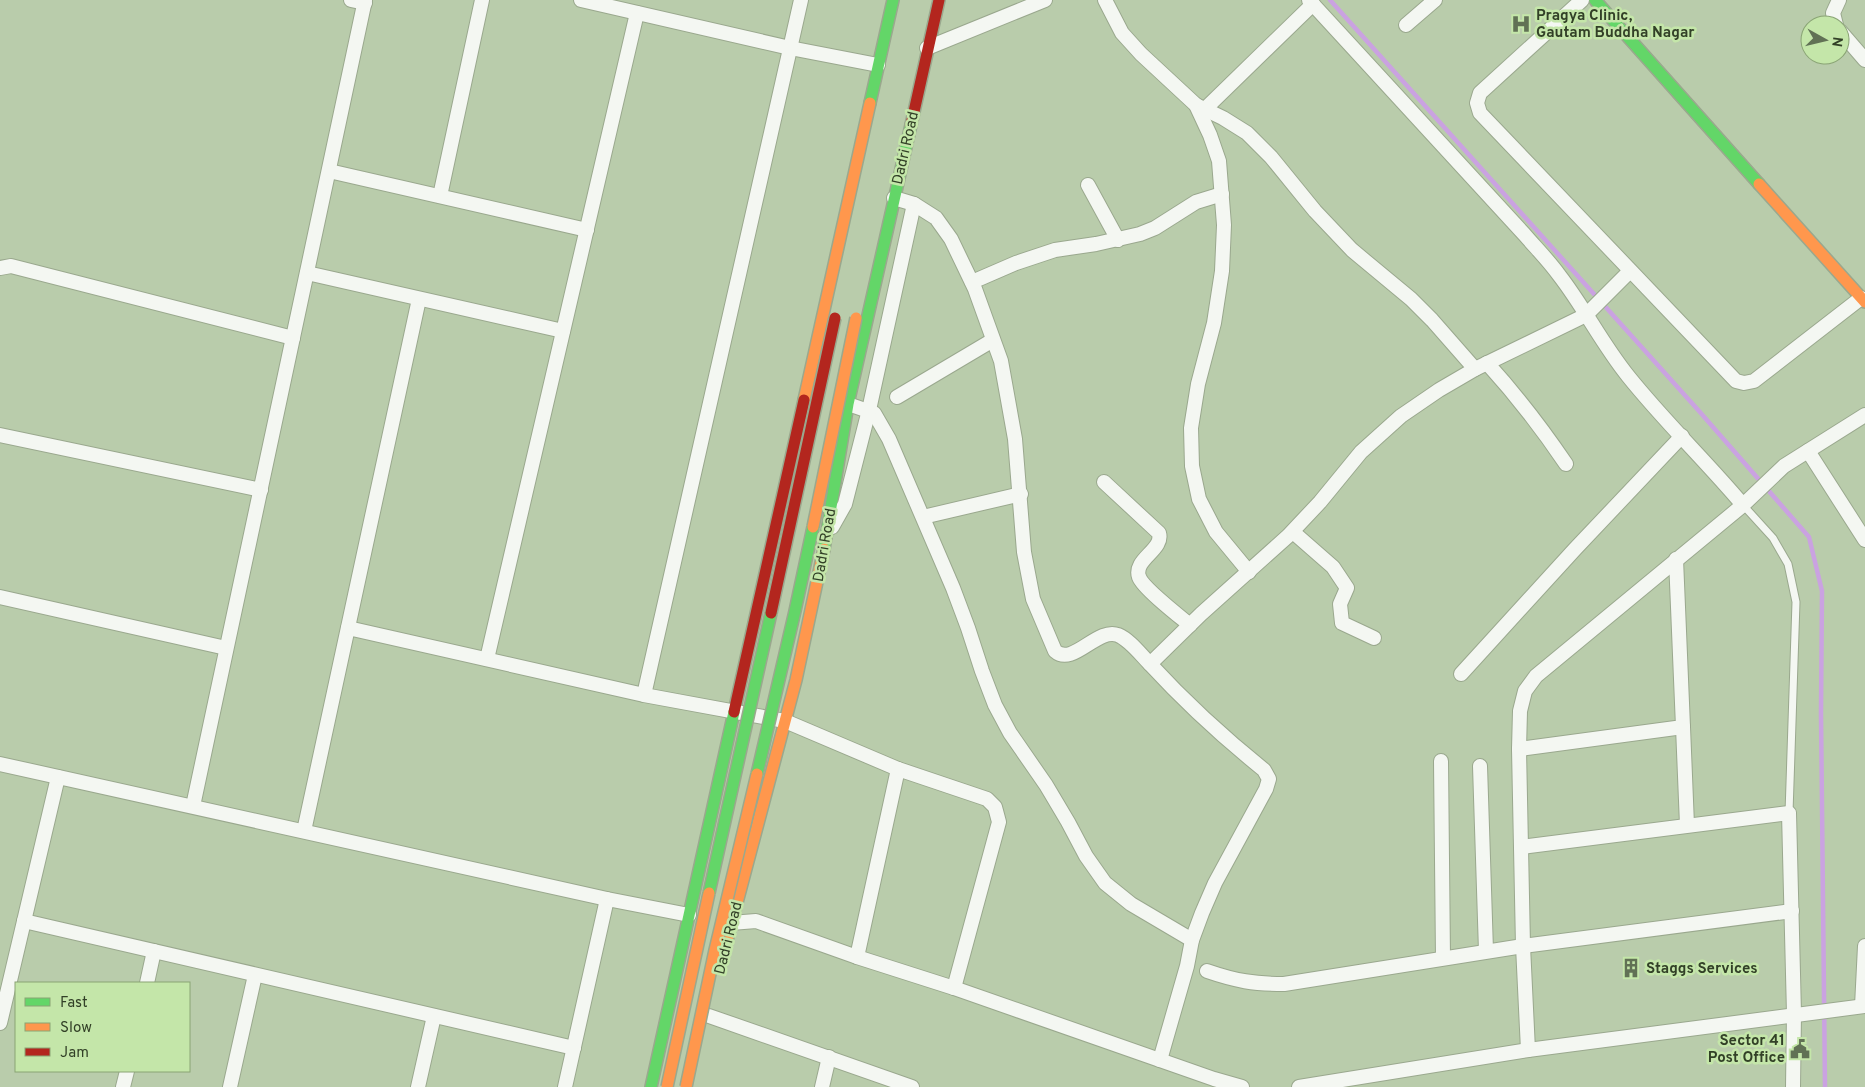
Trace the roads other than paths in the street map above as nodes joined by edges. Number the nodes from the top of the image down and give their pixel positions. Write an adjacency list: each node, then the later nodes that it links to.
1 (351, 0): 13 (street)
2 (482, 0): 27 (street)
3 (581, 0): 15 (street)
4 (801, 0): 19 (street)
5 (893, 0): 22 (street)
6 (939, 0): 20 (street, Dadri Road)
7 (1045, 0): 20 (street)
8 (1105, 0): 23 (street)
9 (1435, 0): 17 (street)
10 (1582, 0): 37 (street)
11 (1595, 0): 42 (street)
12 (1839, 0): 16 (street)
13 (365, 2): 24 (street)
14 (1311, 2): 23 (street); 43 (street)
15 (637, 13): 19 (street); 30 (street)
16 (1834, 15)
17 (1406, 25)
18 (1850, 43): 21 (street)
19 (790, 48): 22 (street); 77 (street)
20 (927, 48): 28 (street, Dadri Road)
21 (1865, 60)
22 (878, 65): 32 (street)
23 (1201, 107): 26 (street); 48 (street)
24 (329, 171): 27 (street); 38 (street)
25 (1088, 185): 31 (street)
26 (1222, 194): 31 (street); 66 (street)
27 (440, 196): 30 (street)
28 (894, 198): 29 (street); 33 (street, Dadri Road)
29 (914, 204): 39 (street); 51 (street)
30 (587, 230): 45 (street)
31 (1118, 240): 39 (street)
32 (837, 250): 34 (street); 67 (street)
33 (882, 252): 35 (street); 50 (street, Dadri Road)
34 (847, 264)
35 (867, 266)
36 (0, 268): 46 (street)
37 (1630, 271): 42 (street); 43 (street)
38 (307, 274): 41 (street); 46 (street)
39 (972, 282): 47 (street)
40 (861, 292): 125 (street, bridge)
41 (420, 299): 45 (street); 71 (street)
42 (1863, 300)
43 (1590, 311): 48 (street); 54 (street)
44 (836, 313): 124 (street, bridge)
45 (563, 331): 74 (street)
46 (293, 338): 58 (street)
47 (993, 340): 49 (street); 59 (street)
48 (1481, 366): 56 (street); 62 (street)
49 (897, 397)
50 (848, 404): 51 (street); 63 (street, Dadri Road)
51 (869, 410): 61 (street); 63 (street)
52 (1865, 415): 55 (street)
53 (0, 435): 58 (street)
54 (1682, 436): 60 (street); 76 (street)
55 (1808, 451): 60 (street); 64 (street)
56 (1566, 464)
57 (1104, 482): 70 (street)
58 (260, 490): 73 (street)
59 (1021, 494): 61 (street); 75 (street)
60 (1747, 500): 65 (street); 88 (lane)
61 (924, 517): 97 (street)
62 (1293, 532): 66 (street); 72 (street)
63 (827, 535): 68 (street, Dadri Road)
64 (1865, 540)
65 (1676, 559): 80 (street); 81 (street)
66 (1249, 572): 70 (street)
67 (764, 577): 68 (street); 78 (street)
68 (816, 584): 79 (street, Dadri Road)
69 (0, 596): 73 (street)
70 (1190, 625): 75 (street)
71 (348, 628): 74 (street); 90 (street)
72 (1374, 638)
73 (226, 648): 87 (street)
74 (487, 659): 77 (street)
75 (1150, 664): 97 (street)
76 (1461, 674)
77 (644, 695): 78 (street)
78 (734, 712): 79 (street); 94 (street)
79 (785, 721): 85 (street); 96 (street, Dadri Road)
80 (1682, 727): 81 (street); 89 (street)
81 (1519, 749): 91 (street)
82 (1441, 761): 103 (street)
83 (0, 764): 86 (street)
84 (1480, 766): 101 (street)
85 (898, 769): 102 (street); 107 (street)
86 (58, 777): 87 (street); 95 (street)
87 (193, 806): 90 (street)
88 (1789, 813): 89 (street); 93 (street)
89 (1687, 825): 91 (street)
90 (304, 831): 92 (street)
91 (1521, 847): 98 (street)
92 (607, 899): 94 (street); 113 (street)
93 (1792, 911): 98 (street); 109 (street)
94 (689, 914): 123 (street)
95 (24, 921): 100 (street); 112 (street)
96 (731, 923): 102 (street); 111 (street, Dadri Road)
97 (1192, 940): 116 (street)
98 (1523, 946): 101 (street); 114 (street)
99 (1865, 946): 108 (street)
100 (154, 951): 105 (street); 106 (street)
101 (1486, 951): 103 (street)
102 (857, 957): 107 (street)
103 (1443, 958): 104 (street)
104 (1207, 971)
105 (256, 974): 110 (street); 120 (street)
106 (147, 982)
107 (954, 988): 116 (street)
108 (1864, 1006): 109 (street)
109 (1794, 1014): 114 (street); 131 (street)
110 (434, 1016): 113 (street); 121 (street)
111 (709, 1016): 115 (street); 126 (street, Dadri Road)
112 (0, 1023)
113 (574, 1048): 122 (street)
114 (1528, 1050): 118 (street)
115 (829, 1057): 127 (street); 128 (street)
116 (1160, 1060): 129 (street)
117 (127, 1072): 119 (street)
118 (1357, 1083): 130 (street)
119 (123, 1087)
120 (230, 1087)
121 (418, 1087)
122 (565, 1087)
123 (651, 1087)
124 (668, 1087)
125 (686, 1087)
126 (695, 1087)
127 (822, 1087)
128 (912, 1087)
129 (1242, 1087)
130 (1299, 1087)
131 (1793, 1087)

